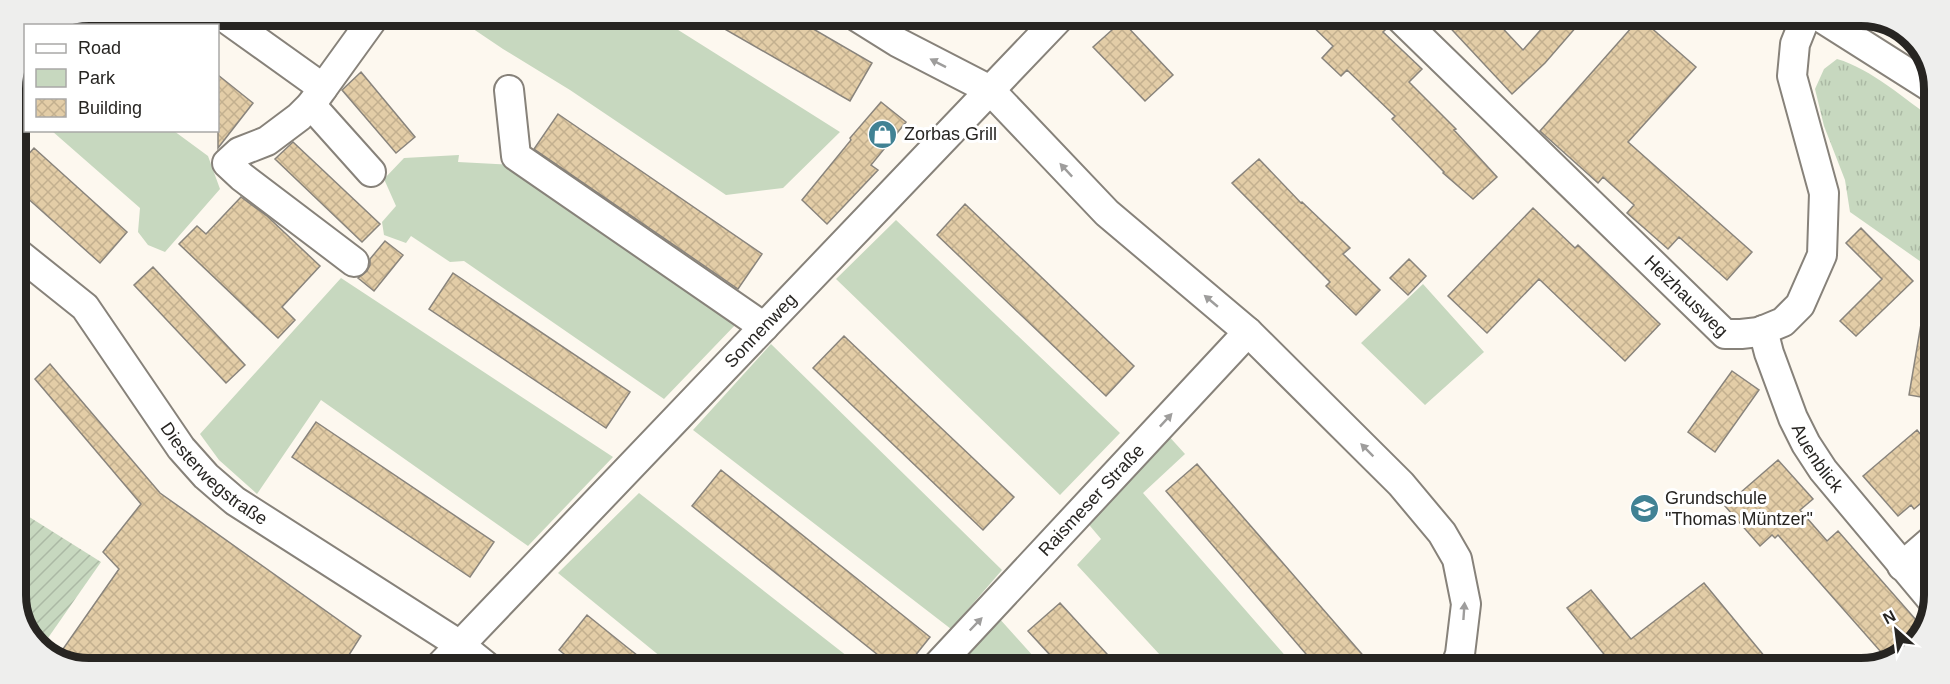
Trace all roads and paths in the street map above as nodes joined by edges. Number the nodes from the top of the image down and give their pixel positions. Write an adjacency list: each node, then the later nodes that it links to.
1 (234, 26): 11 (street)
2 (368, 26): 11 (street)
3 (871, 26): 10 (street, one-way to 3)
4 (1051, 26): 10 (street, Sonnenweg)
5 (1408, 26): 16 (street, Heizhausweg)
6 (1802, 26): 16 (street, Heizhausweg)
7 (1834, 26): 8 (street)
8 (1924, 83)
9 (509, 90): 15 (street)
10 (990, 90): 15 (street, Sonnenweg); 17 (street, one-way to 10)
11 (317, 96): 12 (street); 14 (street)
12 (371, 171)
13 (26, 259): 21 (street, Diesterwegstraße)
14 (354, 262)
15 (764, 327): 21 (street, Sonnenweg)
16 (1763, 330): 19 (street, Auenblick)
17 (1248, 332): 24 (street, Raismeser Straße, one-way to 17); 25 (street, one-way to 17)
18 (1924, 547): 19 (street)
19 (1902, 566): 20 (street, Auenblick)
20 (1924, 591)
21 (460, 645): 22 (street, Sonnenweg); 23 (street)
22 (448, 658)
23 (476, 658)
24 (944, 658)
25 (1459, 658)

